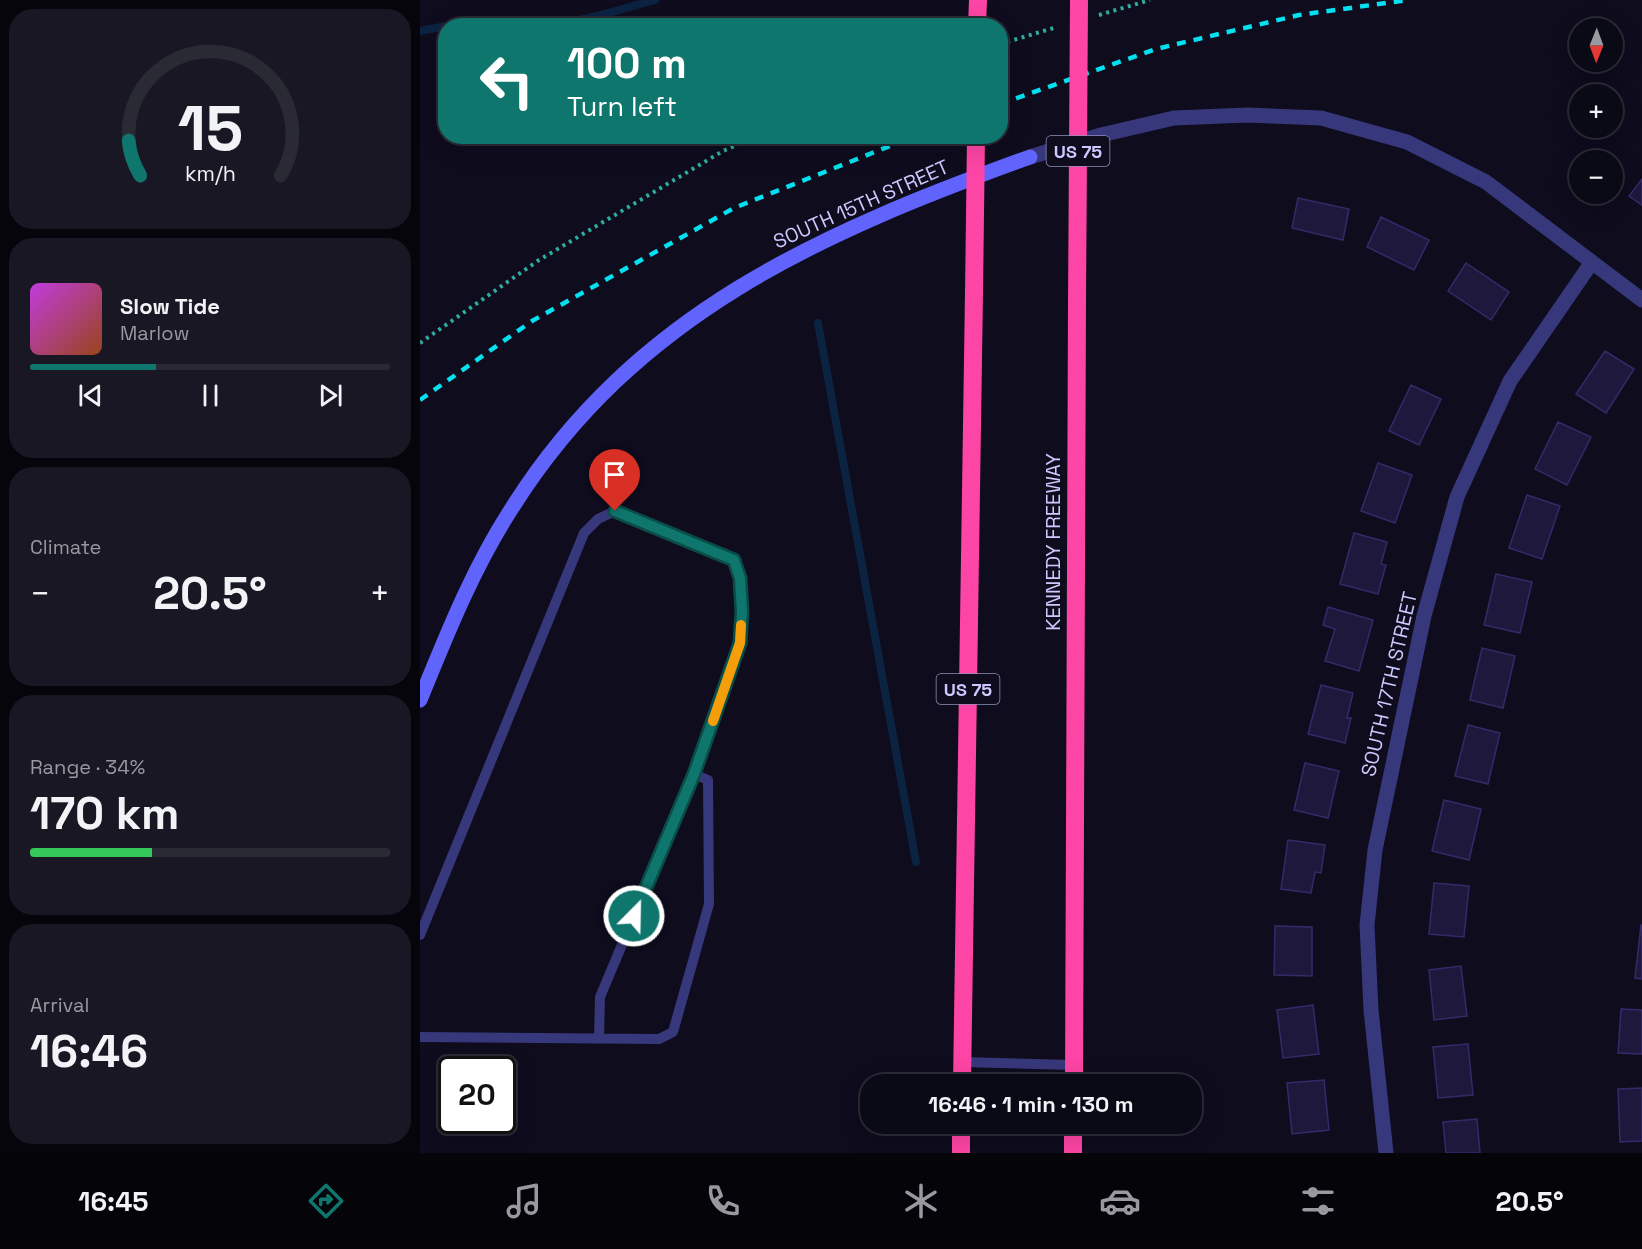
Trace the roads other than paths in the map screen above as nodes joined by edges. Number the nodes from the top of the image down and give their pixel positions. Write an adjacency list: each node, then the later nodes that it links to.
1 (978, 0): 3 (highway)
2 (1079, 0): 13 (highway, KENNEDY FREEWAY / US 75, bridge)
3 (977, 18)
4 (976, 144): 12 (highway, US 75, bridge)
5 (1592, 262): 6 (street); 7 (street, SOUTH 15TH STREET); 20 (street, SOUTH 17TH STREET)
6 (1642, 300)
7 (420, 700)
8 (694, 774): 9 (lane); 11 (lane); 11 (lane)
9 (420, 935)
10 (420, 1037): 11 (lane)
11 (599, 1038)
12 (962, 1062): 13 (lane); 14 (highway, US 75)
13 (1074, 1065): 15 (highway, KENNEDY FREEWAY / US 75)
14 (962, 1074)
15 (1074, 1074)
16 (961, 1134): 18 (highway)
17 (1073, 1134): 19 (highway)
18 (961, 1153)
19 (1073, 1153)
20 (1386, 1153)

